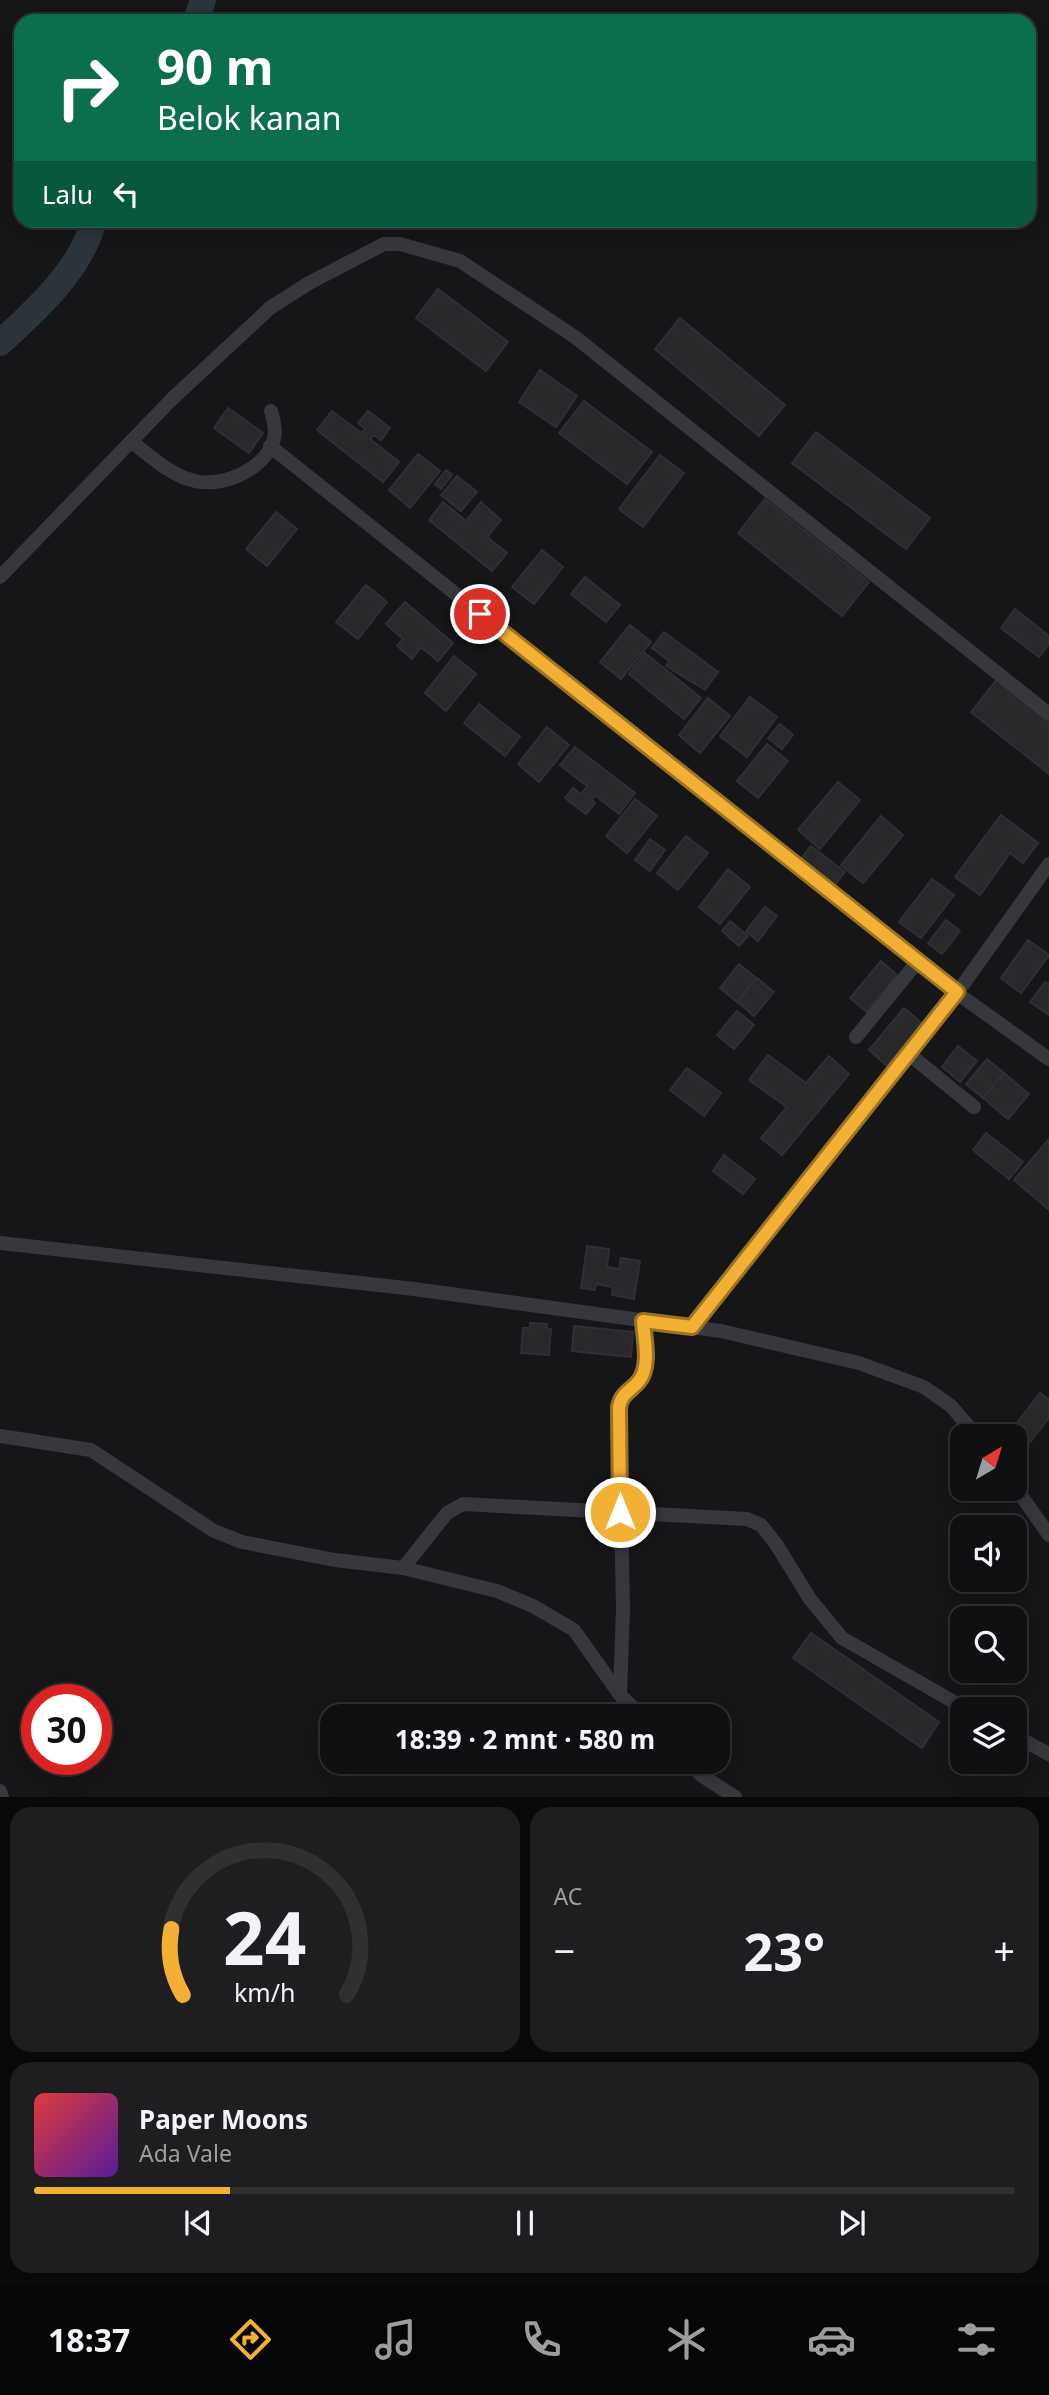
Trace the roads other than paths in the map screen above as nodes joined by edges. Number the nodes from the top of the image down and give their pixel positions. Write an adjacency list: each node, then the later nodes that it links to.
1 (271, 411): 3 (street)
2 (131, 441): 3 (street); 4 (street); 5 (street)
3 (270, 446): 7 (street)
4 (0, 577)
5 (1049, 715)
6 (1049, 864): 8 (street)
7 (918, 961): 8 (street); 9 (street)
8 (957, 992): 10 (street); 11 (street)
9 (856, 1037)
10 (909, 1054): 12 (street); 15 (street)
11 (1048, 1057)
12 (974, 1107)
13 (0, 1243): 14 (street)
14 (643, 1321): 15 (street); 19 (street)
15 (692, 1327): 16 (street)
16 (966, 1424)
17 (0, 1436): 21 (street)
18 (1026, 1502): 20 (street)
19 (620, 1512): 21 (street); 22 (street); 23 (street)
20 (1049, 1535)
21 (403, 1567): 22 (street)
22 (621, 1695): 24 (street)
23 (950, 1700)
24 (630, 1704)
25 (1027, 1742): 26 (street)
26 (1049, 1754)
27 (700, 1774): 30 (street)
28 (0, 1791): 29 (street)
29 (2, 1797)
30 (735, 1797)

